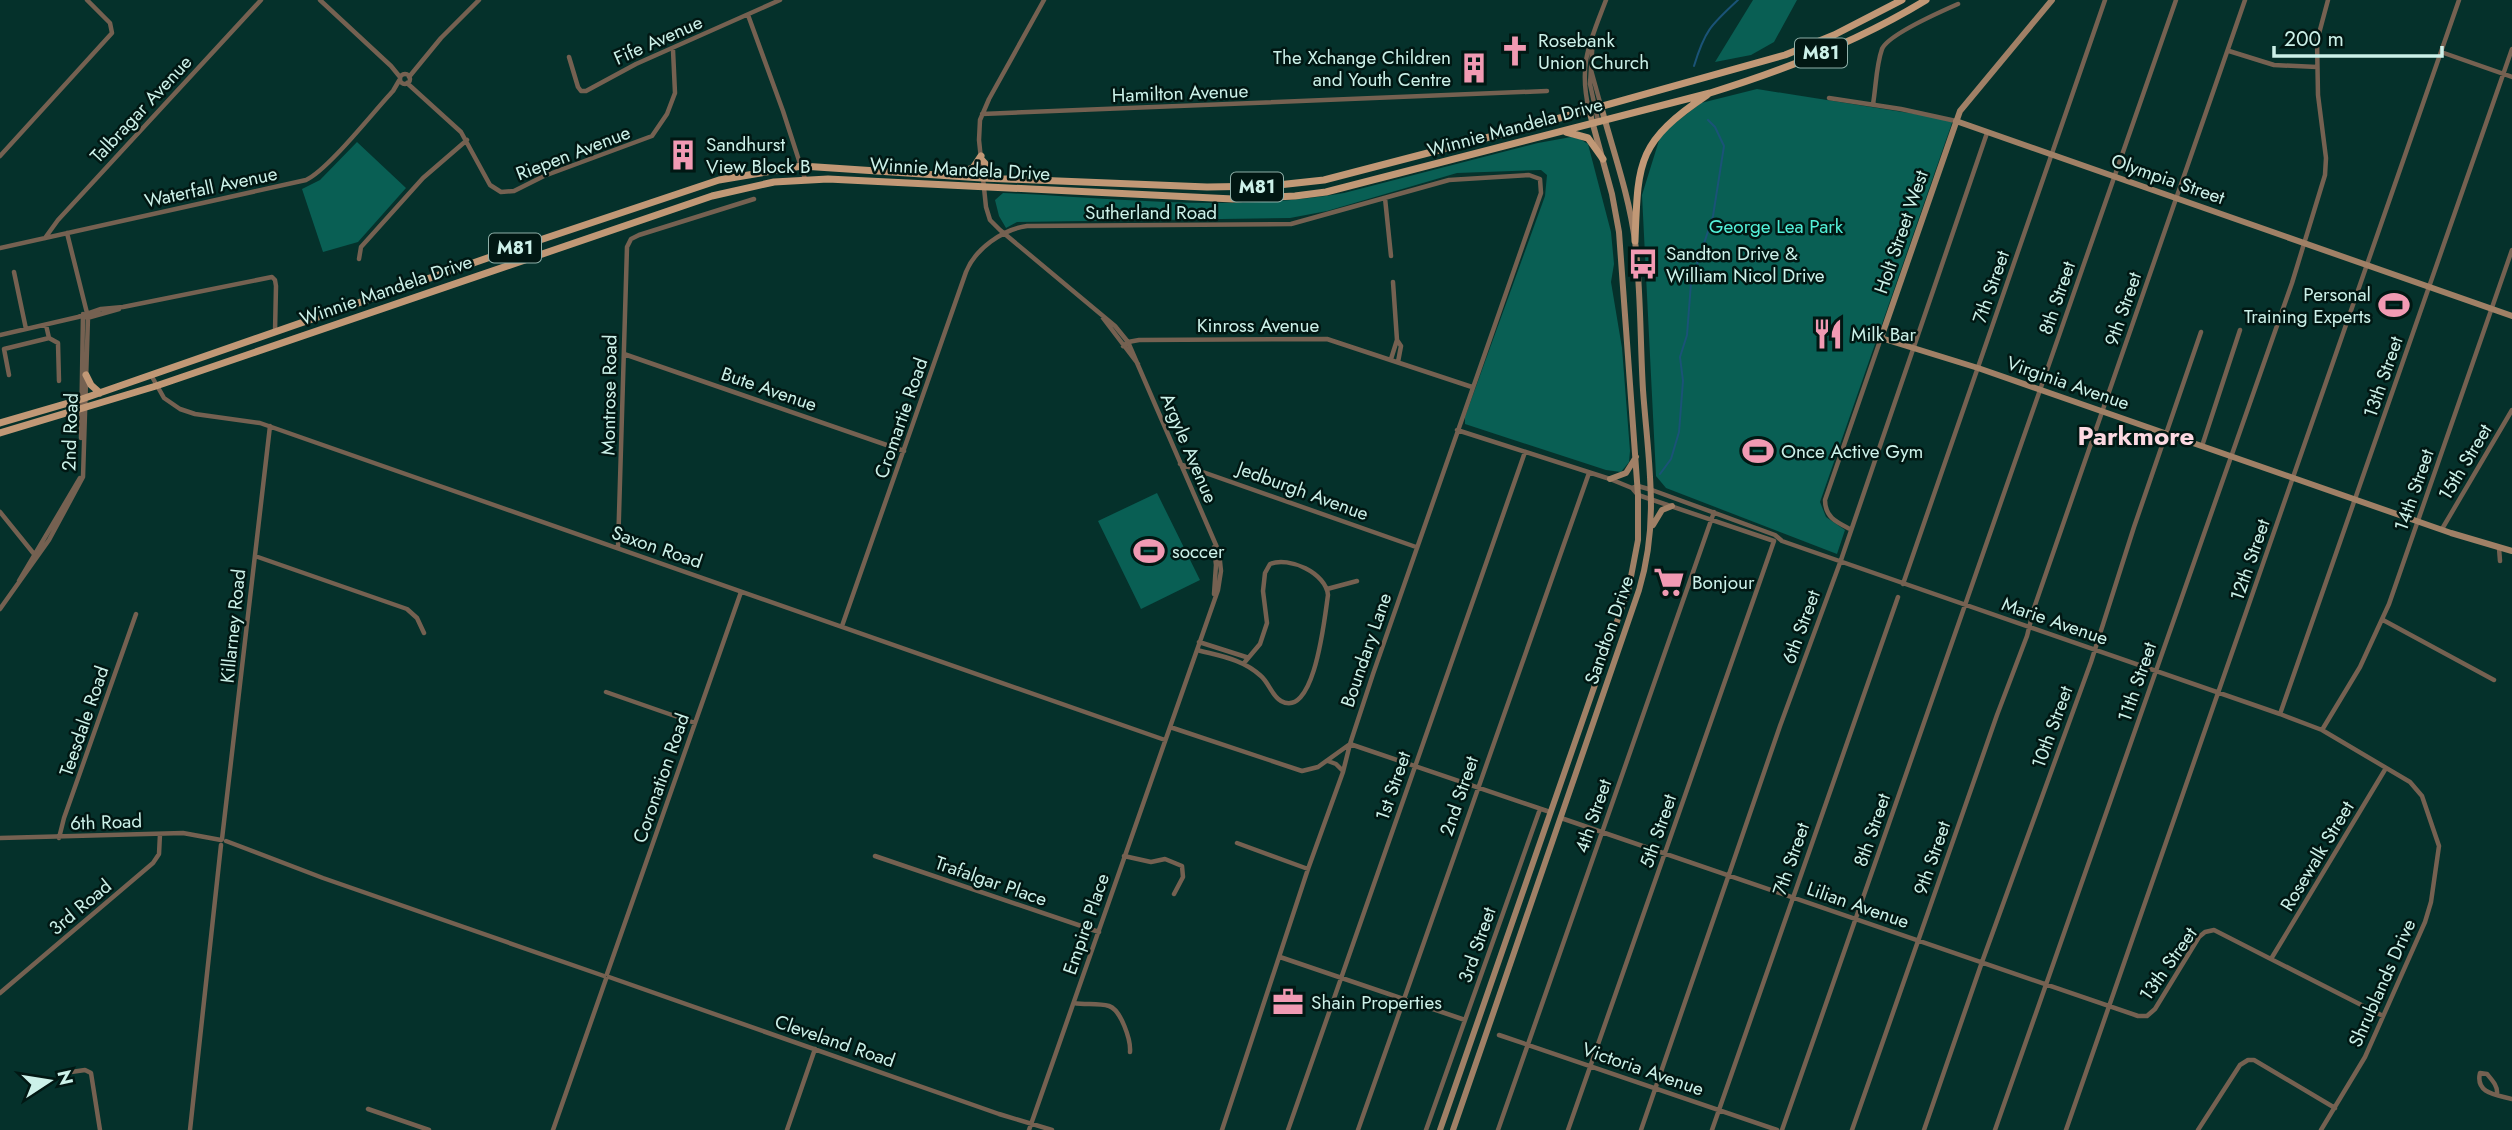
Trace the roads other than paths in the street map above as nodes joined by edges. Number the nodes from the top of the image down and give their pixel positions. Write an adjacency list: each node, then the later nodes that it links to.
1 (87, 0): 40 (street)
2 (261, 0): 56 (street, Talbragar Avenue)
3 (320, 0): 27 (street)
4 (479, 0): 27 (street, Waterfall Avenue)
5 (780, 0): 17 (street, Fife Avenue)
6 (1044, 0): 33 (street)
7 (1606, 0): 18 (street)
8 (1902, 0): 32 (main road, Winnie Mandela Drive / M81)
9 (1926, 0): 29 (main road, Winnie Mandela Drive / M81)
10 (2052, 0): 34 (main road, Holt Street West)
11 (2105, 0): 39 (street, 7th Street)
12 (2176, 0): 45 (street, 8th Street)
13 (2245, 0): 21 (street, 9th Street)
14 (2328, 0): 24 (street, 11th Street)
15 (2459, 0): 22 (street, 12th Street)
16 (1958, 4): 31 (street)
17 (748, 15): 20 (street, Fife Avenue); 43 (street)
18 (1593, 36): 32 (street); 32 (street)
19 (2512, 49): 25 (street, 13th Street)
20 (673, 50): 23 (street, Fife Avenue); 38 (street, Riepen Avenue)
21 (2229, 51): 24 (street); 53 (street, 9th Street)
22 (2441, 52): 25 (street); 63 (street, 12th Street)
23 (569, 57)
24 (2317, 67): 58 (street, 11th Street)
25 (2503, 74): 26 (street); 66 (street, 13th Street)
26 (2512, 77)
27 (405, 78): 38 (street, Riepen Avenue); 54 (street, Waterfall Avenue)
28 (1548, 91): 33 (street, Hamilton Avenue)
29 (1710, 93): 35 (main road, Winnie Mandela Drive / M81); 57 (main road)
30 (1829, 98): 31 (street, Olympia Street)
31 (1873, 104): 34 (street, Olympia Street)
32 (1595, 108): 35 (main road); 35 (main road); 47 (main road, Winnie Mandela Drive / M81)
33 (982, 114): 41 (street, Argyle Avenue)
34 (1956, 121): 37 (main road, Olympia Street); 77 (main road, Holt Street West)
35 (1599, 122): 36 (main road, Winnie Mandela Drive / M81); 42 (main road, Sandton Drive); 57 (main road, Sandton Drive)
36 (1562, 131): 42 (main road); 50 (main road, Winnie Mandela Drive / M81)
37 (1987, 133): 39 (main road, Olympia Street); 80 (street, 6th Street)
38 (467, 140): 62 (street)
39 (2051, 155): 45 (main road, Olympia Street); 84 (street, 7th Street)
40 (0, 156)
41 (981, 158): 44 (main road); 46 (street, Argyle Avenue); 47 (main road)
42 (1603, 159): 106 (main road, Sandton Drive)
43 (802, 166): 44 (main road, Winnie Mandela Drive / M81); 48 (street); 73 (main road, Winnie Mandela Drive / M81)
44 (949, 175): 46 (main road, Winnie Mandela Drive / M81)
45 (2113, 177): 53 (main road, Olympia Street); 91 (street, 8th Street)
46 (982, 178): 47 (main road, Winnie Mandela Drive / M81); 50 (street, Argyle Avenue)
47 (998, 178)
48 (805, 179): 50 (main road, Winnie Mandela Drive / M81); 89 (main road, Winnie Mandela Drive / M81)
49 (1542, 181): 51 (street, Sutherland Road); 90 (street, Boundary Lane)
50 (983, 188): 55 (street, Argyle Avenue)
51 (1385, 198): 55 (street, Sutherland Road); 61 (street)
52 (754, 200): 81 (street, Montrose Road)
53 (2176, 200): 58 (main road, Olympia Street); 96 (street, 9th Street)
54 (67, 233): 56 (street, Waterfall Avenue); 68 (street, 2nd Road)
55 (1005, 234): 79 (street, Argyle Avenue); 103 (street, Cromartie Road)
56 (45, 238): 59 (street, Waterfall Avenue)
57 (1635, 241): 112 (main road, Sandton Drive)
58 (2305, 243): 63 (main road, Olympia Street); 105 (street, 11th Street)
59 (0, 248)
60 (2512, 250): 67 (street, 14th Street)
61 (1391, 256)
62 (359, 259)
63 (2367, 265): 66 (main road, Olympia Street); 110 (street, 12th Street)
64 (14, 272): 71 (street)
65 (1393, 282): 78 (street)
66 (2429, 287): 67 (main road, Olympia Street); 115 (street, 13th Street)
67 (2492, 308): 69 (main road, Olympia Street); 120 (street, 14th Street)
68 (84, 315): 70 (street); 73 (street); 86 (street, 2nd Road); 93 (street, 2nd Road)
69 (2512, 316)
70 (46, 325): 71 (street); 76 (street)
71 (26, 329): 75 (street)
72 (2240, 330): 102 (street)
73 (275, 332): 87 (main road, Winnie Mandela Drive / M81)
74 (2200, 332): 101 (street, 10th Street)
75 (0, 335)
76 (49, 338): 85 (street); 88 (street)
77 (1881, 338): 80 (main road, Virginia Avenue); 122 (street, Holt Street West)
78 (1397, 340): 82 (street); 83 (street)
79 (1125, 344): 82 (street, Kinross Avenue); 107 (street, Argyle Avenue)
80 (1914, 347): 84 (main road, Virginia Avenue); 122 (street, 6th Street)
81 (624, 355): 103 (street, Bute Avenue); 127 (street, Montrose Road)
82 (1391, 359): 83 (street, Kinross Avenue)
83 (1398, 362): 90 (street, Kinross Avenue)
84 (1978, 368): 91 (main road, Virginia Avenue); 135 (street, 7th Street)
85 (9, 375)
86 (86, 375): 92 (main road); 93 (street, 2nd Road)
87 (151, 375): 89 (street, Saxon Road); 92 (main road, Winnie Mandela Drive / M81)
88 (60, 380)
89 (156, 386): 94 (main road, Winnie Mandela Drive / M81); 98 (street, Saxon Road)
90 (1472, 387): 99 (street, Boundary Lane)
91 (2040, 390): 96 (main road, Virginia Avenue); 139 (street, 8th Street)
92 (100, 393): 93 (main road, Winnie Mandela Drive / M81)
93 (83, 398): 94 (street, 2nd Road); 97 (main road, Winnie Mandela Drive / M81)
94 (84, 409): 100 (main road, Winnie Mandela Drive / M81); 130 (street, 2nd Road)
95 (2512, 410): 123 (street, 15th Street)
96 (2102, 412): 101 (main road, Virginia Avenue); 144 (street, 9th Street)
97 (0, 423)
98 (270, 426): 127 (street, Saxon Road); 131 (street, Killarney Road)
99 (1457, 430): 104 (street); 126 (street, Boundary Lane)
100 (0, 433)
101 (2166, 434): 102 (main road, Virginia Avenue); 148 (street, 10th Street)
102 (2202, 446): 105 (main road, Virginia Avenue)
103 (904, 450): 143 (street, Cromartie Road)
104 (1525, 452): 108 (street); 161 (street, 1st Street)
105 (2230, 456): 110 (main road, Virginia Avenue); 150 (street, 11th Street)
106 (1636, 457): 109 (main road); 111 (main road, Sandton Drive)
107 (1180, 463): 126 (street, Jedburgh Avenue); 146 (street, Argyle Avenue)
108 (1589, 472): 109 (street); 164 (street, 2nd Street)
109 (1610, 479): 111 (street)
110 (2293, 479): 115 (main road, Virginia Avenue); 153 (street, 12th Street)
111 (1635, 487): 112 (street, Marie Avenue); 113 (main road, Sandton Drive)
112 (1652, 490): 114 (main road, Sandton Drive); 118 (street, Marie Avenue)
113 (1639, 495): 114 (street, Marie Avenue); 166 (main road, Sandton Drive)
114 (1653, 499): 116 (street, Marie Avenue); 121 (main road, Sandton Drive)
115 (2356, 500): 120 (main road, Virginia Avenue); 154 (street, 13th Street)
116 (1672, 506): 119 (street, Marie Avenue); 121 (main road)
117 (0, 512): 130 (street)
118 (1714, 512): 119 (street, 4th Street); 125 (street, Marie Avenue)
119 (1712, 519): 124 (street, Marie Avenue); 168 (street, 4th Street)
120 (2418, 521): 123 (main road, Virginia Avenue); 142 (street, 14th Street)
121 (1652, 526): 167 (main road, Sandton Drive)
122 (1850, 529): 132 (street, 6th Street)
123 (2442, 529): 128 (main road, Virginia Avenue)
124 (1774, 541): 125 (street, Marie Avenue); 175 (street, 5th Street)
125 (1782, 541): 132 (street, Marie Avenue)
126 (1417, 547): 159 (street, Boundary Lane)
127 (618, 548): 137 (street, Saxon Road)
128 (2499, 548): 129 (main road, Virginia Avenue); 133 (street)
129 (2512, 551)
130 (36, 556): 140 (street, 2nd Road)
131 (255, 556): 145 (street); 173 (street, Killarney Road)
132 (1841, 560): 135 (street, Marie Avenue); 179 (street, 6th Street)
133 (2500, 561)
134 (1357, 581): 136 (street)
135 (1903, 584): 139 (street, Marie Avenue)
136 (1327, 589): 149 (street); 149 (street)
137 (741, 592): 143 (street, Saxon Road); 155 (street, Coronation Road)
138 (1898, 597): 181 (street, 7th Street)
139 (1965, 605): 144 (street, Marie Avenue); 182 (street, 8th Street)
140 (0, 609)
141 (136, 614): 172 (street, Teesdale Road)
142 (2383, 620): 151 (street); 157 (street, 14th Street)
143 (842, 625): 158 (street, Saxon Road)
144 (2029, 627): 148 (street, Marie Avenue); 184 (street, 9th Street)
145 (424, 633)
146 (1199, 642): 147 (street, Argyle Avenue); 149 (street)
147 (1197, 650): 149 (street); 156 (street, Argyle Avenue)
148 (2095, 650): 150 (street, Marie Avenue); 187 (street, 10th Street)
149 (1245, 660)
150 (2156, 671): 153 (street, Marie Avenue); 190 (street, 11th Street)
151 (2494, 680)
152 (606, 692): 155 (street)
153 (2219, 693): 154 (street, Marie Avenue); 194 (street, 12th Street)
154 (2280, 714): 157 (street, Marie Avenue)
155 (695, 723): 188 (street, Coronation Road)
156 (1170, 727): 158 (street, Empire Place); 160 (street)
157 (2322, 730): 162 (street, Marie Avenue)
158 (1165, 740): 177 (street, Empire Place)
159 (1350, 744): 160 (street); 161 (street); 163 (street, Boundary Lane)
160 (1327, 761): 163 (street)
161 (1415, 766): 164 (street); 189 (street, 1st Street)
162 (2386, 768): 170 (street, Marie Avenue); 186 (street, Rosewalk Street)
163 (1343, 772): 178 (street, Boundary Lane)
164 (1477, 787): 165 (street); 192 (street, 2nd Street)
165 (1540, 809): 166 (street); 197 (street, 3rd Street)
166 (1550, 813): 221 (main road, Sandton Drive)
167 (1561, 818): 168 (street, Lilian Avenue); 222 (main road, Sandton Drive)
168 (1602, 831): 175 (street, Lilian Avenue); 199 (street, 4th Street)
169 (160, 834): 172 (street, 6th Road); 173 (street, 6th Road); 191 (street, 3rd Road)
170 (2437, 837): 196 (street, Shrublands Drive)
171 (0, 838): 172 (street, 6th Road)
172 (59, 838)
173 (223, 842): 188 (street, Cleveland Road); 212 (street, Killarney Road)
174 (1237, 843): 178 (street)
175 (1666, 853): 179 (street, Lilian Avenue); 202 (street, 5th Street)
176 (875, 856): 183 (street, Trafalgar Place)
177 (1124, 856): 180 (street); 183 (street, Empire Place)
178 (1308, 869): 185 (street, Boundary Lane)
179 (1729, 874): 181 (street, Lilian Avenue); 204 (street, 6th Street)
180 (1174, 894)
181 (1792, 897): 182 (street, Lilian Avenue); 209 (street, 7th Street)
182 (1856, 918): 184 (street, Lilian Avenue); 227 (street, 8th Street)
183 (1099, 932): 193 (street, Empire Place)
184 (1918, 941): 187 (street, Lilian Avenue); 228 (street, 9th Street)
185 (1280, 957): 189 (street); 217 (street, Boundary Lane)
186 (2271, 959): 195 (street, 13th Street); 196 (street)
187 (1982, 962): 190 (street, Lilian Avenue); 229 (street, 10th Street)
188 (607, 976): 200 (street, Cleveland Road); 214 (street, Coronation Road)
189 (1341, 978): 192 (street); 218 (street, 1st Street)
190 (2046, 984): 194 (street, Lilian Avenue); 230 (street, 11th Street)
191 (0, 993)
192 (1403, 1000): 197 (street); 219 (street, 2nd Street)
193 (1074, 1003): 201 (street); 210 (street, Empire Place)
194 (2110, 1007): 195 (street, Lilian Avenue); 231 (street, 12th Street)
195 (2147, 1016)
196 (2383, 1016): 207 (street, Shrublands Drive)
197 (1465, 1020): 220 (street, 3rd Street)
198 (1499, 1035): 199 (street, Victoria Avenue)
199 (1528, 1044): 202 (street, Victoria Avenue); 223 (street, 4th Street)
200 (815, 1049): 210 (street, Cleveland Road); 215 (street)
201 (1130, 1052)
202 (1591, 1066): 204 (street, Victoria Avenue); 224 (street, 5th Street)
203 (71, 1072): 211 (street)
204 (1655, 1088): 209 (street, Victoria Avenue); 225 (street, 6th Street)
205 (2497, 1094): 205 (street); 206 (street)
206 (2512, 1098)
207 (2335, 1108): 232 (street); 233 (street, Shrublands Drive)
208 (368, 1109): 213 (street)
209 (1719, 1110): 226 (street, 7th Street); 227 (street, Victoria Avenue)
210 (1030, 1127): 216 (street, Cleveland Road)
211 (100, 1130)
212 (190, 1130)
213 (429, 1130)
214 (552, 1130)
215 (787, 1130)
216 (1052, 1130)
217 (1222, 1130)
218 (1288, 1130)
219 (1358, 1130)
220 (1426, 1130)
221 (1440, 1130)
222 (1453, 1130)
223 (1498, 1130)
224 (1568, 1130)
225 (1641, 1130)
226 (1712, 1130)
227 (1780, 1130)
228 (1852, 1130)
229 (1924, 1130)
230 (1995, 1130)
231 (2066, 1130)
232 (2198, 1130)
233 (2321, 1130)

